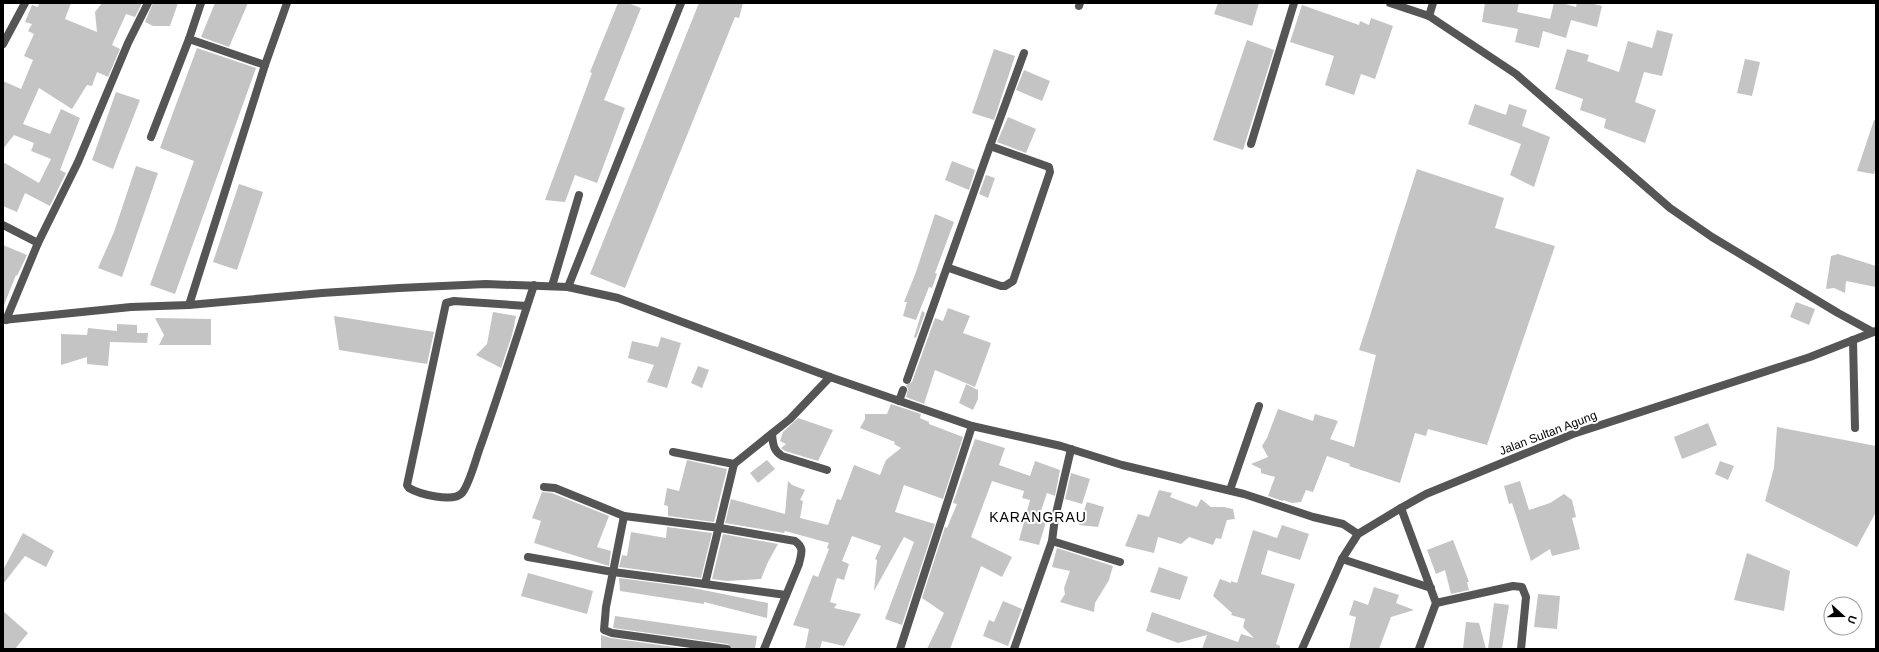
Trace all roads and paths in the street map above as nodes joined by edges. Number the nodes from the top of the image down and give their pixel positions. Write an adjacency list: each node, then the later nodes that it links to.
1 (25, 3): 11 (street)
2 (148, 3): 19 (street)
3 (201, 3): 10 (street)
4 (287, 3): 13 (street)
5 (681, 3): 23 (street)
6 (1294, 3): 15 (street)
7 (1390, 3): 9 (street)
8 (1433, 3): 9 (street)
9 (1429, 16): 27 (street)
10 (189, 39): 13 (street); 14 (street)
11 (3, 44)
12 (1024, 53): 16 (street)
13 (265, 65): 24 (street)
14 (151, 137)
15 (1251, 144)
16 (990, 146): 20 (street); 20 (street)
17 (579, 195): 22 (street)
18 (3, 225): 19 (street)
19 (38, 243): 26 (street)
20 (948, 268): 30 (street)
21 (534, 285): 22 (street); 24 (street); 25 (street)
22 (552, 286): 23 (street)
23 (568, 287): 29 (street)
24 (189, 305): 26 (street)
25 (527, 306): 25 (street)
26 (4, 320)
27 (1875, 331): 28 (street, Jalan Sultan Agung)
28 (1853, 340): 35 (street); 43 (street, Jalan Sultan Agung)
29 (830, 377): 32 (street); 36 (street)
30 (907, 380)
31 (903, 390): 32 (street)
32 (899, 401): 34 (street)
33 (1259, 406): 42 (street)
34 (972, 426): 37 (street); 58 (street)
35 (1855, 428)
36 (772, 434): 39 (street); 40 (street)
37 (1071, 449): 42 (street); 47 (street)
38 (673, 452): 39 (street)
39 (734, 464): 45 (street)
40 (827, 470)
41 (544, 487): 44 (street)
42 (1230, 490): 46 (street)
43 (1401, 508): 46 (street, Jalan Sultan Agung); 53 (street)
44 (624, 516): 45 (street); 51 (street)
45 (720, 528): 52 (street); 54 (street)
46 (1358, 534): 49 (street, Jalan Sultan Agung)
47 (1052, 541): 50 (street); 59 (street)
48 (528, 557): 51 (street)
49 (1342, 559): 53 (street); 60 (street, Jalan Sultan Agung)
50 (1120, 562)
51 (613, 572): 52 (street); 56 (street)
52 (705, 584): 54 (street)
53 (1430, 588): 55 (street)
54 (786, 595): 57 (street)
55 (1436, 603): 61 (street); 62 (street)
56 (727, 649)
57 (764, 649)
58 (900, 649)
59 (1014, 649)
60 (1302, 649)
61 (1419, 649)
62 (1521, 649)

